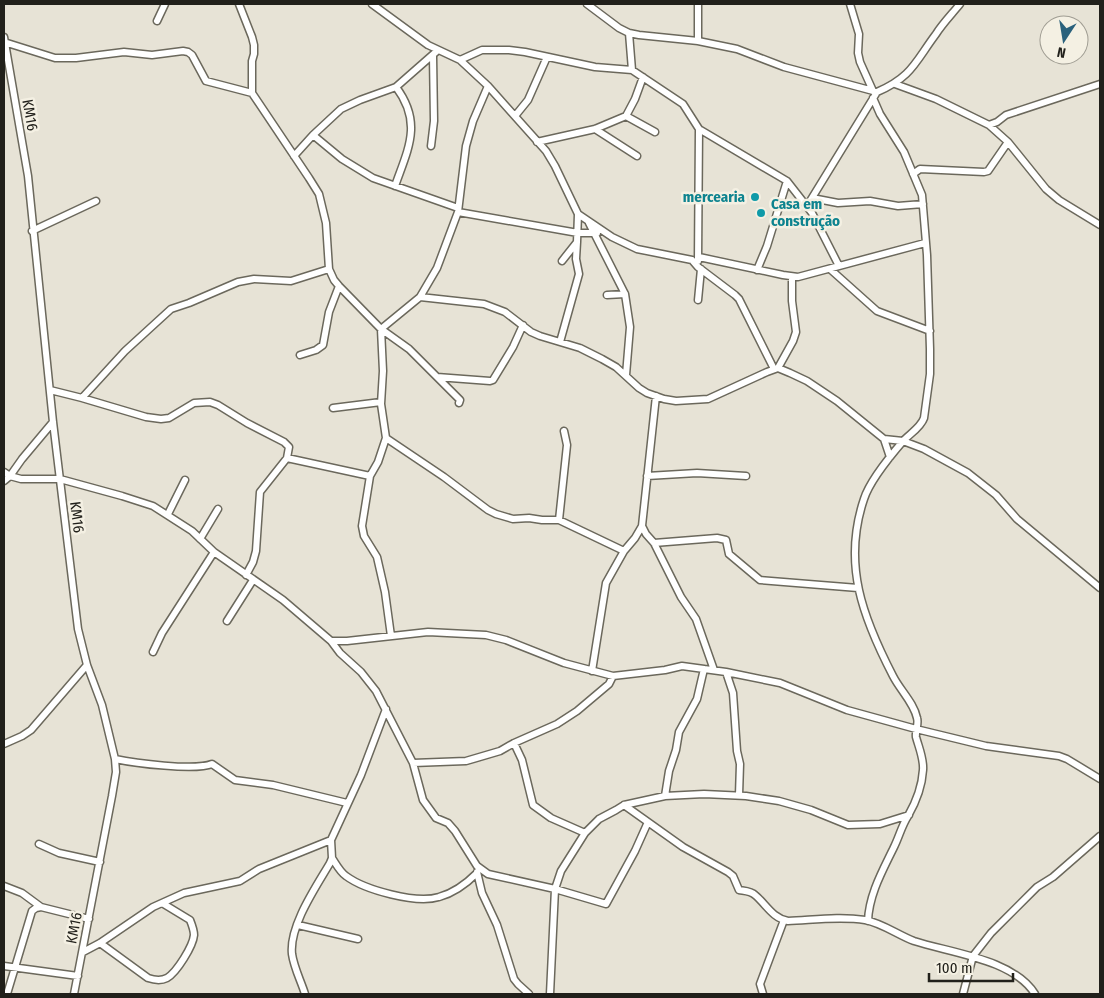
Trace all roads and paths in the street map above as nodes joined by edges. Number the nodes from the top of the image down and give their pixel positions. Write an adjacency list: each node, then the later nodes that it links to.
1 (165, 4): 8 (street)
2 (239, 4): 22 (street)
3 (372, 4): 13 (street)
4 (587, 4): 9 (street)
5 (698, 4): 11 (street)
6 (850, 4): 23 (street)
7 (960, 4): 18 (street)
8 (158, 21)
9 (629, 33): 11 (street); 16 (street)
10 (4, 37): 12 (street, KM16)
11 (698, 41): 23 (street)
12 (4, 42): 22 (street); 47 (street, KM16)
13 (435, 54): 15 (street); 21 (street); 33 (street)
14 (547, 57): 15 (street); 16 (street); 24 (street)
15 (460, 60): 20 (street)
16 (632, 70): 17 (street)
17 (643, 77): 25 (street); 28 (street)
18 (894, 84): 23 (street); 26 (street)
19 (1100, 84): 26 (street)
20 (488, 86): 24 (street); 43 (street)
21 (396, 87): 30 (street); 38 (street)
22 (252, 93): 34 (street)
23 (874, 94): 36 (street); 39 (street)
24 (515, 116): 31 (street)
25 (626, 116): 27 (street); 29 (street)
26 (988, 125): 32 (street)
27 (595, 129): 31 (street); 35 (street)
28 (699, 129): 37 (street); 53 (street)
29 (654, 132)
30 (313, 135): 34 (street); 38 (street)
31 (537, 142): 44 (street)
32 (1008, 142): 36 (street); 46 (street)
33 (431, 146)
34 (294, 156): 57 (street)
35 (637, 156)
36 (913, 174): 41 (street)
37 (787, 181): 42 (street); 59 (street)
38 (395, 186): 43 (street)
39 (812, 198): 41 (street); 42 (street)
40 (96, 201): 47 (street)
41 (922, 204): 52 (street)
42 (807, 206): 55 (street)
43 (458, 210): 50 (street); 64 (street)
44 (578, 214): 45 (street); 50 (street)
45 (589, 222): 48 (street); 49 (street)
46 (1100, 225)
47 (32, 230): 74 (street, KM16)
48 (606, 232): 49 (street); 56 (street)
49 (595, 233): 50 (street); 62 (street)
50 (578, 234): 51 (street)
51 (577, 242): 54 (street); 69 (street)
52 (925, 243): 55 (street); 68 (street)
53 (699, 257): 56 (street); 59 (street)
54 (562, 261)
55 (839, 266): 58 (street)
56 (699, 268): 65 (street); 71 (street)
57 (329, 269): 61 (street); 76 (street)
58 (830, 269): 60 (street); 68 (street)
59 (757, 270): 60 (street)
60 (792, 277): 71 (street)
61 (339, 286): 67 (street); 70 (street)
62 (625, 294): 63 (street); 72 (street)
63 (607, 296)
64 (420, 297): 66 (street); 67 (street)
65 (698, 300)
66 (523, 325): 69 (street); 73 (street)
67 (381, 329): 73 (street); 77 (street)
68 (930, 331): 84 (street)
69 (560, 342): 72 (street)
70 (300, 355)
71 (776, 369): 75 (street); 83 (street)
72 (626, 375): 75 (street)
73 (438, 377): 78 (street)
74 (50, 390): 76 (street); 80 (street, KM16)
75 (656, 396): 90 (street)
76 (82, 398): 85 (street)
77 (381, 402): 79 (street); 82 (street)
78 (459, 403)
79 (333, 408)
80 (52, 422): 88 (street); 92 (street, KM16)
81 (564, 431): 97 (street)
82 (386, 438): 89 (street); 97 (street)
83 (884, 439): 84 (street); 86 (street)
84 (903, 441): 86 (street); 106 (street)
85 (287, 458): 89 (street); 103 (street)
86 (890, 458): 105 (street)
87 (4, 472): 88 (street)
88 (10, 476): 92 (street); 94 (street)
89 (370, 476): 108 (street)
90 (647, 476): 91 (street); 98 (street)
91 (746, 476)
92 (60, 479): 96 (street); 113 (street, KM16)
93 (185, 480): 96 (street)
94 (4, 481)
95 (218, 510): 99 (street)
96 (168, 514): 99 (street)
97 (559, 520): 101 (street)
98 (642, 526): 100 (street); 101 (street)
99 (200, 539): 102 (street)
100 (654, 543): 105 (street); 115 (street)
101 (624, 551): 116 (street)
102 (214, 552): 103 (street); 111 (street)
103 (246, 575): 104 (street)
104 (253, 580): 107 (street); 109 (street)
105 (858, 588): 120 (street)
106 (1100, 588)
107 (227, 621)
108 (391, 636): 110 (street); 116 (street)
109 (331, 641): 110 (street); 112 (street)
110 (347, 641): 112 (street)
111 (153, 652)
112 (340, 653): 119 (street)
113 (87, 665): 122 (street); 123 (street, KM16)
114 (704, 669): 115 (street); 118 (street); 127 (street)
115 (714, 670): 117 (street)
116 (592, 671): 118 (street)
117 (726, 672): 120 (street); 126 (street)
118 (613, 676): 121 (street)
119 (386, 709): 124 (street); 128 (street)
120 (916, 729): 125 (street); 130 (street)
121 (514, 743): 124 (street); 132 (street)
122 (4, 744)
123 (115, 759): 128 (street); 139 (street, KM16)
124 (413, 763): 140 (street)
125 (1100, 779)
126 (739, 795): 127 (street); 130 (street)
127 (665, 796): 129 (street)
128 (347, 803): 134 (street)
129 (624, 805): 131 (street); 132 (street)
130 (909, 815): 147 (street)
131 (648, 822): 142 (street); 146 (street)
132 (584, 834): 142 (street)
133 (1100, 836): 152 (street)
134 (331, 840): 136 (street); 137 (street)
135 (39, 844): 139 (street)
136 (321, 846): 137 (street); 143 (street)
137 (331, 849): 138 (street)
138 (332, 858): 140 (street); 148 (street)
139 (100, 862): 145 (street, KM16)
140 (477, 869): 142 (street); 159 (street)
141 (4, 886): 144 (street)
142 (555, 889): 160 (street)
143 (162, 903): 150 (street); 150 (street)
144 (41, 907): 145 (street); 154 (street)
145 (89, 919): 151 (street, KM16)
146 (784, 920): 147 (street); 161 (street)
147 (868, 921): 152 (street)
148 (298, 925): 149 (street); 158 (street)
149 (358, 939)
150 (100, 943): 151 (street)
151 (82, 952): 155 (street, KM16)
152 (973, 956): 162 (street); 163 (street)
153 (4, 966): 154 (street)
154 (15, 966): 155 (street); 156 (street)
155 (78, 976): 157 (street, KM16)
156 (8, 994)
157 (74, 994)
158 (305, 994)
159 (529, 994)
160 (550, 994)
161 (763, 994)
162 (963, 994)
163 (1034, 994)

